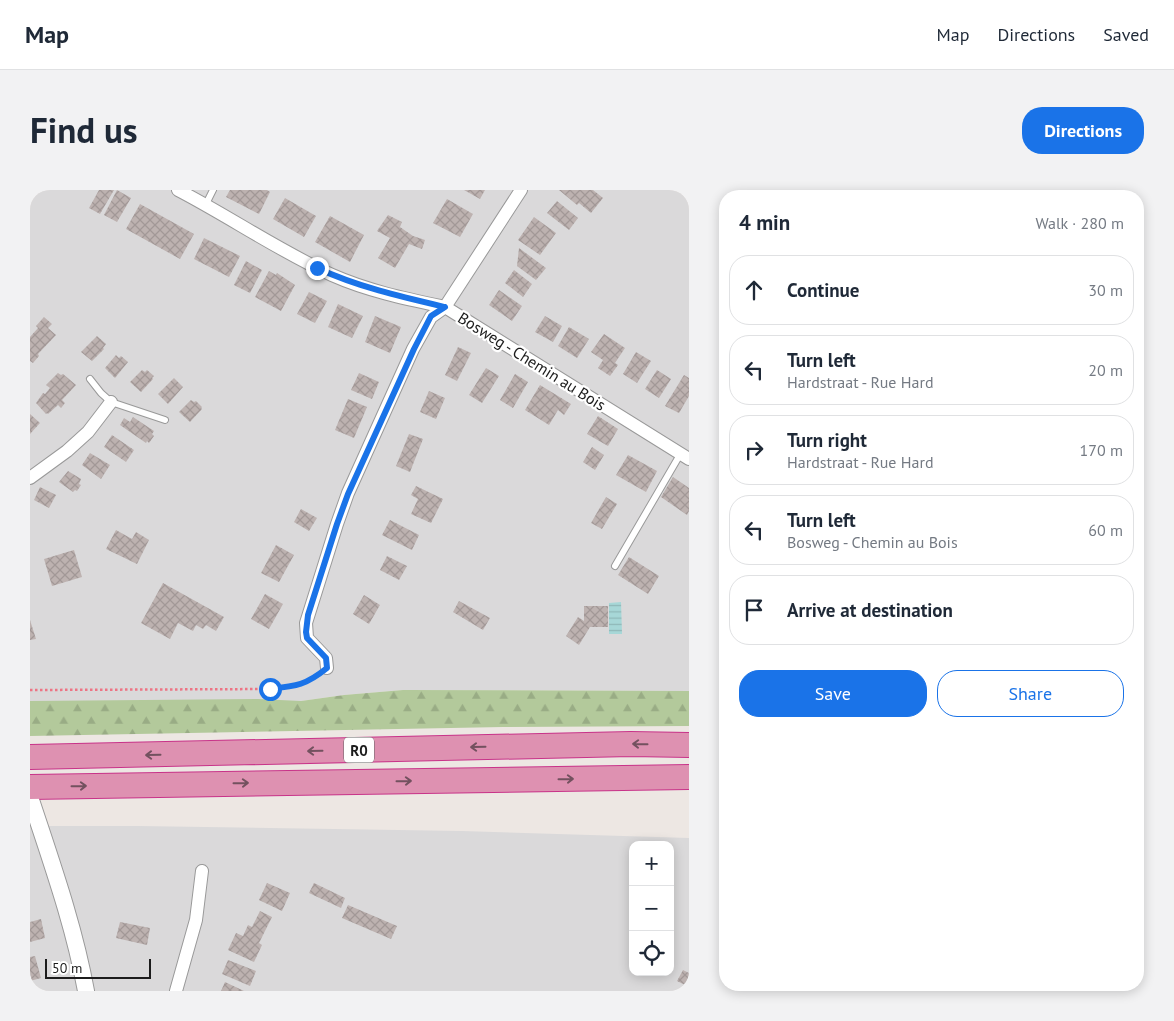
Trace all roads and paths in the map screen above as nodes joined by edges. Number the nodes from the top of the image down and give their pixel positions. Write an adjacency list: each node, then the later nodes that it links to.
1 (178, 190): 4 (street, Bosweg - Chemin au Bois)
2 (213, 190): 5 (lane)
3 (521, 190): 6 (street)
4 (193, 193): 5 (street, Bosweg - Chemin au Bois)
5 (206, 204): 6 (street, Bosweg - Chemin au Bois)
6 (445, 307): 10 (street, Bosweg - Chemin au Bois); 13 (street)
7 (90, 379): 8 (lane)
8 (111, 402): 9 (lane); 11 (street)
9 (165, 420)
10 (685, 456): 12 (lane)
11 (30, 478)
12 (615, 566)
13 (327, 668): 14 (path)
14 (30, 690)
15 (689, 745): 16 (highway, R0, one-way to 16)
16 (30, 757)
17 (689, 777): 18 (highway, R0, one-way to 17)
18 (30, 787)
19 (30, 797): 21 (street)
20 (202, 871): 22 (street)
21 (86, 991)
22 (176, 991)

